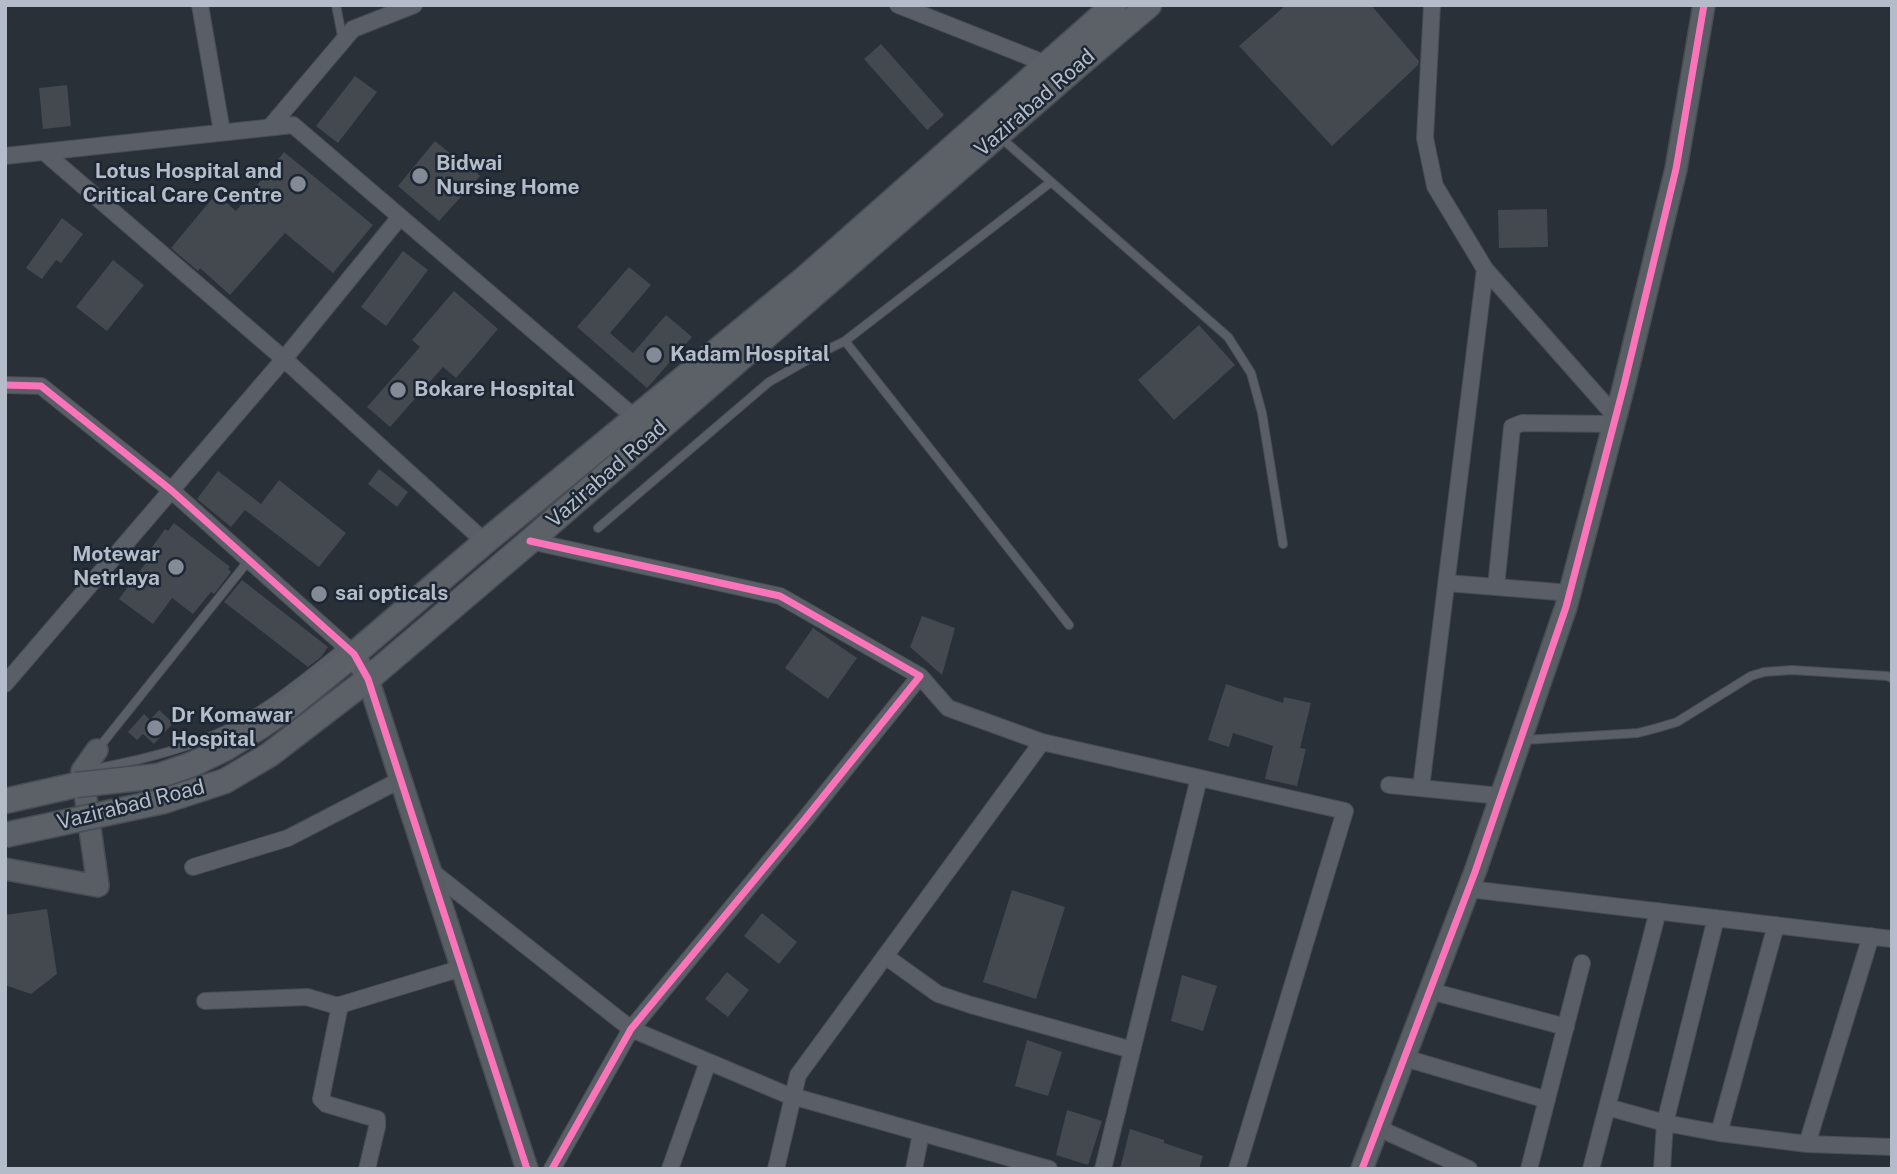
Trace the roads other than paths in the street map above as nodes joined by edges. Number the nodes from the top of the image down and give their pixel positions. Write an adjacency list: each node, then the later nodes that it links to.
1 (200, 5): 12 (street)
2 (336, 5): 9 (lane)
3 (414, 5): 9 (street)
4 (898, 5): 10 (street)
5 (1114, 5): 10 (main road, Vazirabad Road)
6 (1149, 5): 13 (main road, Vazirabad Road)
7 (1432, 5): 18 (street)
8 (1704, 5): 22 (street)
9 (344, 40): 11 (street)
10 (1047, 64): 23 (main road, Vazirabad Road)
11 (270, 127): 12 (street); 17 (street)
12 (222, 132): 14 (street)
13 (998, 135): 16 (lane); 23 (main road, Vazirabad Road)
14 (44, 152): 15 (street); 20 (street)
15 (5, 156)
16 (1051, 181): 19 (lane); 28 (lane)
17 (400, 217): 20 (street); 23 (street)
18 (1485, 269): 22 (street); 30 (street)
19 (845, 341): 25 (lane); 35 (lane)
20 (284, 359): 24 (street); 27 (street)
21 (5, 386): 24 (street)
22 (1615, 420): 31 (street); 33 (street)
23 (644, 426): 26 (main road, Vazirabad Road); 27 (main road, Vazirabad Road)
24 (172, 490): 29 (street); 40 (street)
25 (597, 528)
26 (530, 541): 34 (main road, Vazirabad Road); 37 (street)
27 (485, 542): 32 (main road, Vazirabad Road)
28 (1283, 544)
29 (249, 560): 36 (street); 43 (lane)
30 (1447, 583): 31 (street); 48 (street)
31 (1496, 587): 33 (street)
32 (424, 593): 34 (main road); 36 (main road, Vazirabad Road)
33 (1570, 593): 41 (street)
34 (443, 615): 39 (main road, Vazirabad Road)
35 (1069, 625)
36 (350, 650): 39 (street); 44 (lane); 50 (main road, Vazirabad Road, bridge)
37 (920, 676): 42 (street); 68 (street)
38 (1892, 678): 41 (lane)
39 (368, 679): 46 (street); 51 (main road, Vazirabad Road, bridge)
40 (5, 684)
41 (1521, 740): 49 (street)
42 (1042, 741): 45 (street); 61 (street)
43 (97, 750): 44 (street)
44 (82, 771): 53 (street)
45 (1199, 778): 69 (street); 91 (street)
46 (400, 780): 52 (street); 54 (street)
47 (1389, 785): 48 (street)
48 (1421, 788): 49 (street)
49 (1502, 796): 55 (street)
50 (5, 801)
51 (5, 835)
52 (193, 867)
53 (5, 869)
54 (429, 870): 63 (street); 68 (street)
55 (1469, 889): 56 (street); 64 (street)
56 (1658, 911): 57 (street); 74 (street)
57 (1716, 918): 58 (street); 75 (street)
58 (1776, 925): 59 (street); 78 (street)
59 (1871, 936): 60 (street); 79 (street)
60 (1892, 939)
61 (885, 956): 69 (street); 72 (street)
62 (1582, 963): 67 (street)
63 (462, 968): 66 (street); 83 (street)
64 (1430, 991): 67 (street); 70 (street)
65 (205, 1001): 66 (street)
66 (340, 1005): 82 (street)
67 (1566, 1027): 73 (street)
68 (631, 1029): 71 (street); 84 (street)
69 (1132, 1050): 90 (street)
70 (1405, 1058): 73 (street); 76 (street)
71 (708, 1062): 72 (street); 85 (street)
72 (794, 1097): 77 (street); 86 (street)
73 (1547, 1100): 94 (street)
74 (1607, 1107): 75 (street); 95 (street)
75 (1665, 1122): 78 (street); 96 (street)
76 (1378, 1128): 92 (street); 93 (street)
77 (921, 1133): 81 (street); 87 (street)
78 (1719, 1133): 79 (street)
79 (1807, 1144): 80 (street)
80 (1892, 1147)
81 (988, 1152): 88 (street); 89 (street)
82 (367, 1169)
83 (527, 1169)
84 (552, 1169)
85 (670, 1169)
86 (776, 1169)
87 (914, 1169)
88 (985, 1169)
89 (1049, 1169)
90 (1103, 1169)
91 (1237, 1169)
92 (1362, 1169)
93 (1469, 1169)
94 (1528, 1169)
95 (1591, 1169)
96 (1662, 1169)

